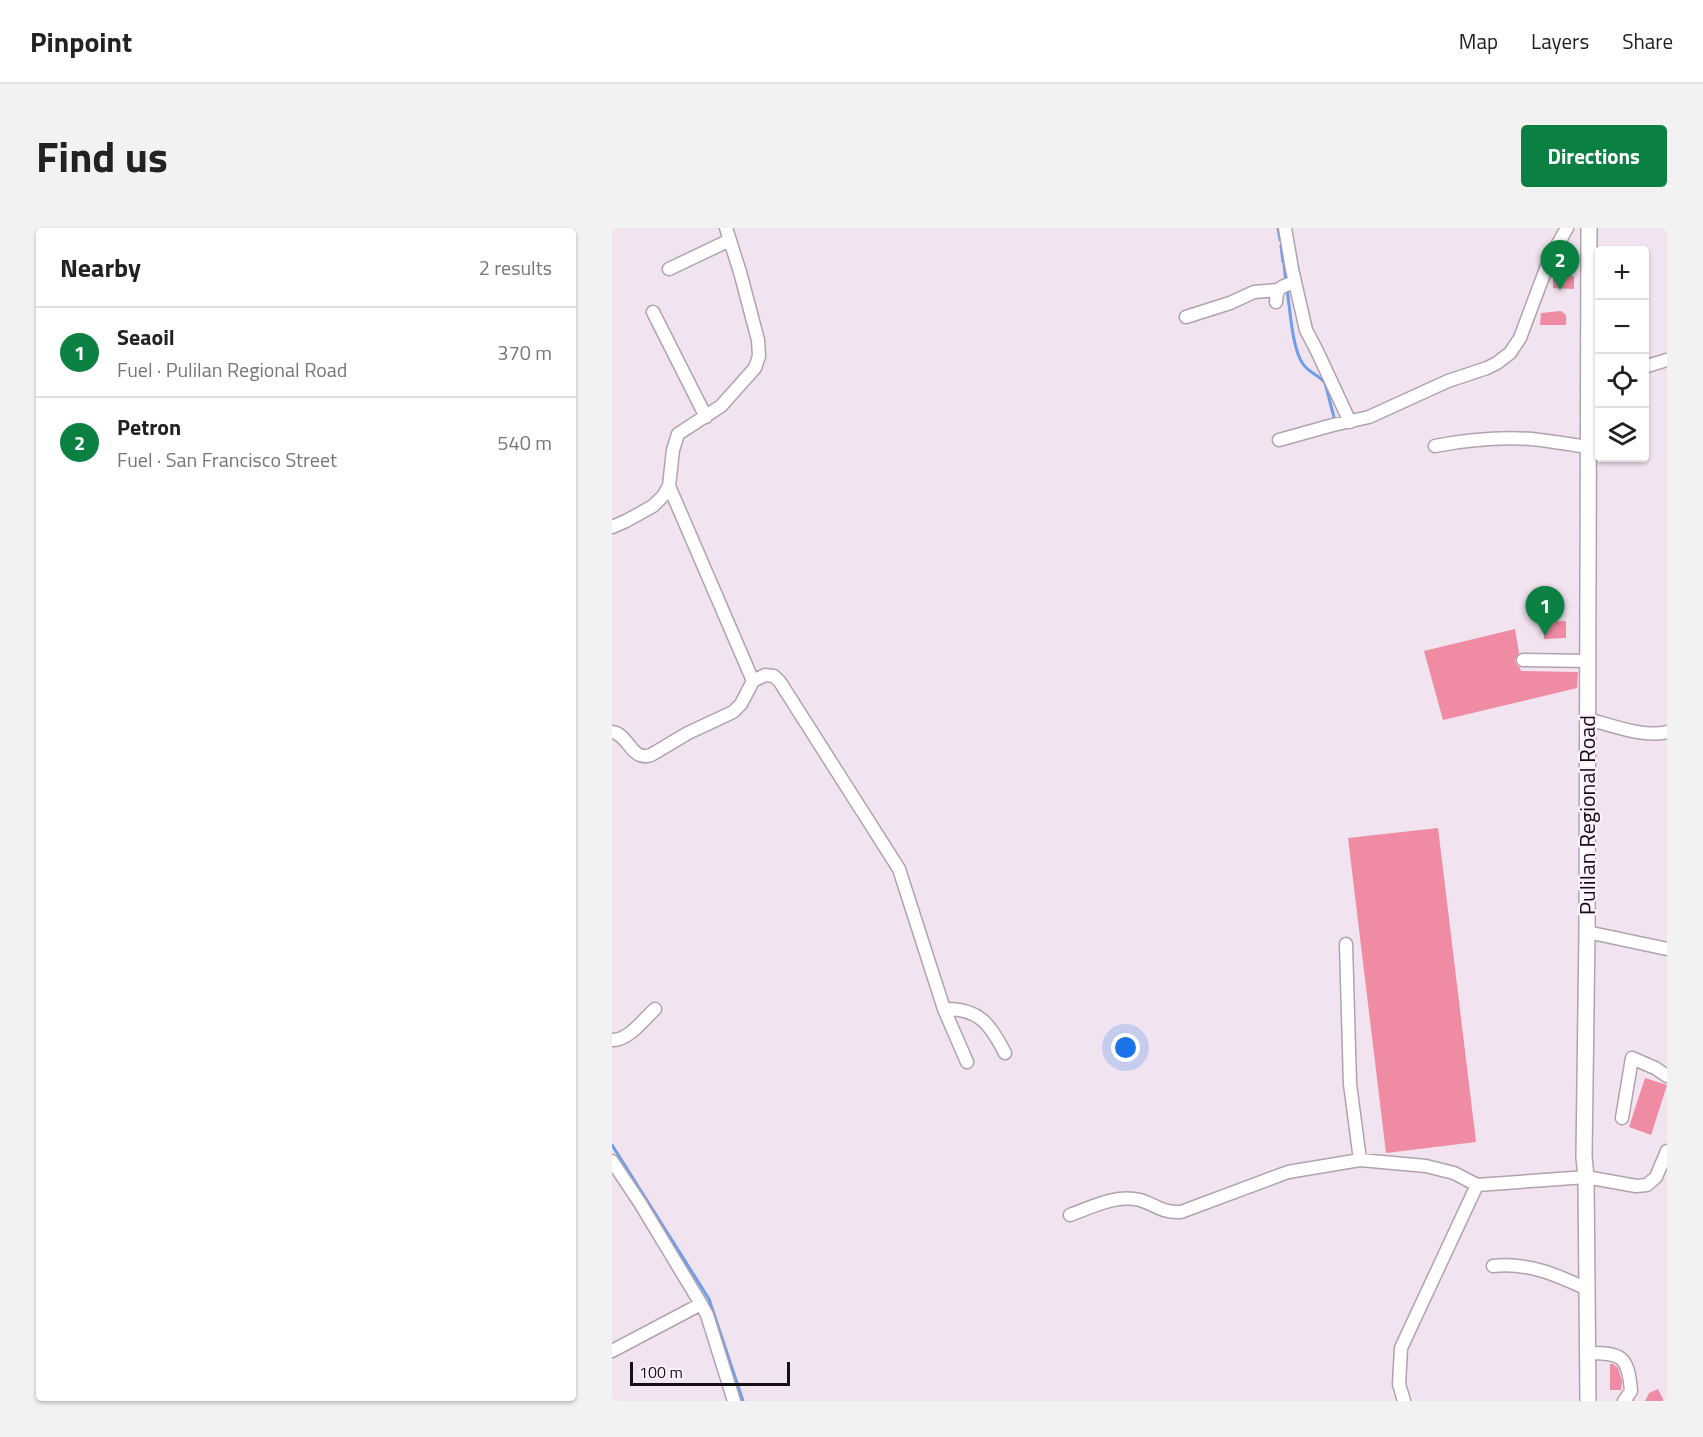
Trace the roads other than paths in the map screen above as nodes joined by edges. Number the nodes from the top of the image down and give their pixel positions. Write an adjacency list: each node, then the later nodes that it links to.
1 (1285, 228): 6 (street)
2 (1567, 228): 13 (street)
3 (1589, 228): 11 (main road, Pulilan Regional Road)
4 (728, 234): 5 (street); 12 (street)
5 (669, 269)
6 (1294, 282): 8 (street); 13 (street)
7 (653, 312): 12 (street)
8 (1186, 317)
9 (1667, 360): 10 (street)
10 (1649, 365)
11 (1594, 382): 16 (main road, Pulilan Regional Road)
12 (706, 417): 17 (street)
13 (1350, 422): 14 (street)
14 (1279, 440)
15 (1434, 446): 16 (street)
16 (1587, 447): 20 (main road, Pulilan Regional Road)
17 (669, 486): 18 (street); 21 (street)
18 (612, 527)
19 (1523, 660): 20 (street)
20 (1587, 661): 22 (main road, Pulilan Regional Road)
21 (753, 681): 23 (street); 29 (street)
22 (1588, 719): 24 (street); 25 (main road, Pulilan Regional Road)
23 (612, 732)
24 (1667, 732)
25 (1587, 932): 27 (street); 38 (main road, Pulilan Regional Road)
26 (1346, 945): 36 (street)
27 (1667, 949)
28 (655, 1009): 30 (street)
29 (944, 1009): 31 (street); 32 (street)
30 (612, 1040)
31 (1005, 1053)
32 (967, 1062)
33 (1667, 1076): 34 (street)
34 (1622, 1118)
35 (1667, 1151): 38 (street)
36 (1360, 1160): 39 (street); 40 (street)
37 (612, 1161): 43 (street)
38 (1586, 1177): 39 (street); 42 (main road, Pulilan Regional Road)
39 (1477, 1185): 47 (street)
40 (1070, 1215)
41 (1493, 1266): 42 (street)
42 (1587, 1289): 45 (main road, Pulilan Regional Road)
43 (701, 1304): 44 (street); 46 (street)
44 (612, 1351)
45 (1588, 1353): 48 (main road, Pulilan Regional Road); 49 (street)
46 (734, 1401)
47 (1404, 1401)
48 (1588, 1401)
49 (1624, 1401)

